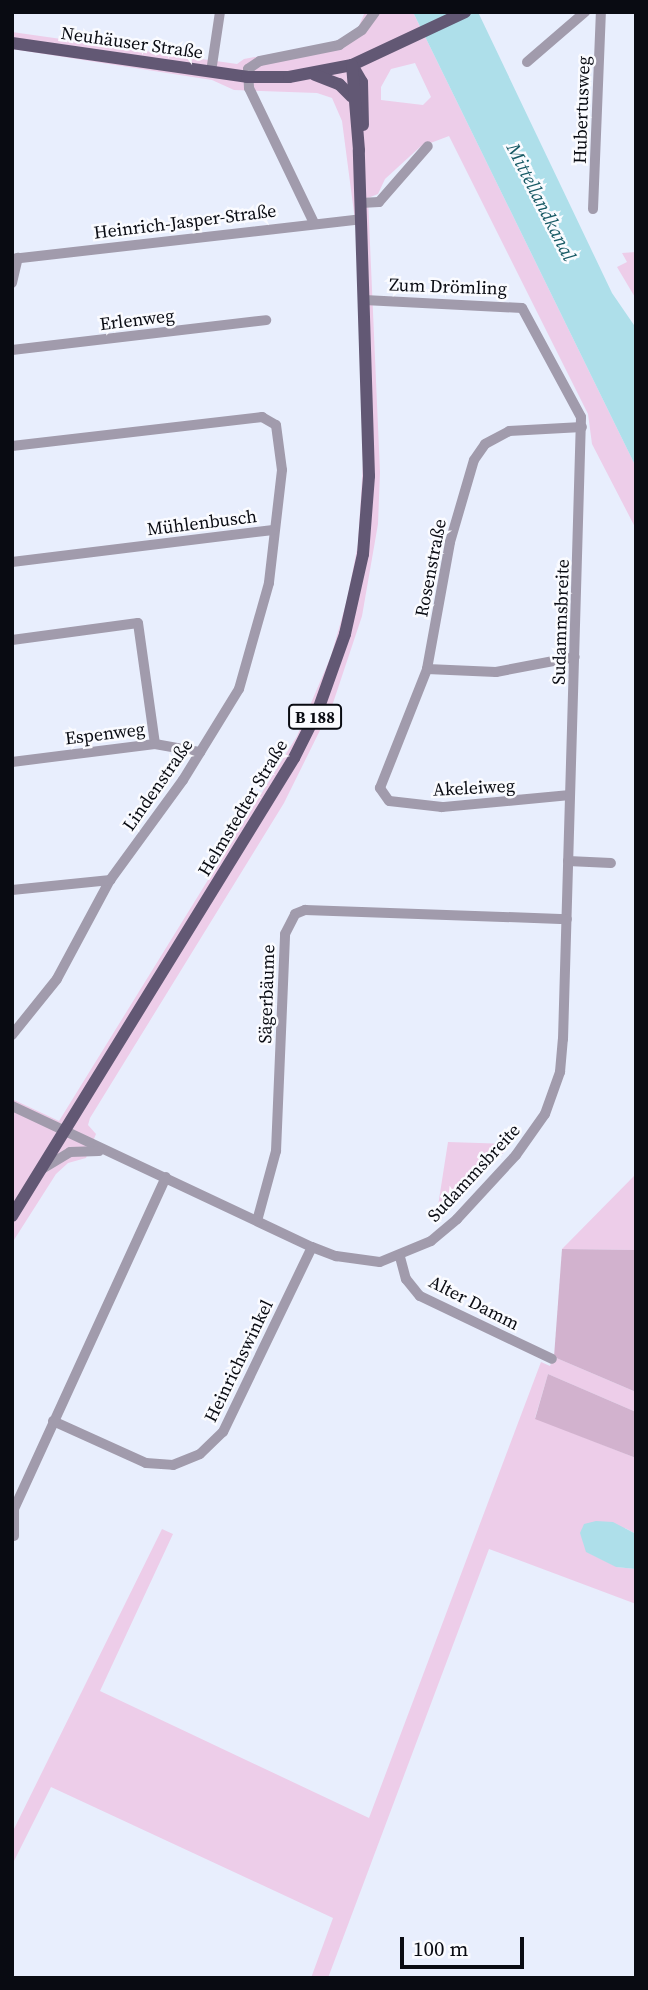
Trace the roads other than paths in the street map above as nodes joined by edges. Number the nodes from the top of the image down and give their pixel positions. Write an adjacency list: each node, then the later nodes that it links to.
1 (220, 12): 10 (street)
2 (374, 12): 12 (street)
3 (465, 12): 7 (main road)
4 (585, 12): 8 (street)
5 (601, 12): 18 (street, Hubertusweg)
6 (12, 43): 10 (main road, Neuhäuser Straße)
7 (380, 53): 9 (main road); 13 (main road, B 188)
8 (527, 62)
9 (352, 65): 11 (main road, Neuhäuser Straße); 13 (main road); 14 (main road, Helmstedter Straße / B 188)
10 (211, 72): 12 (main road, Neuhäuser Straße)
11 (314, 75): 12 (main road, Neuhäuser Straße); 14 (main road)
12 (247, 77): 20 (street)
13 (362, 82): 16 (main road, Helmstedter Straße / B 188)
14 (352, 97): 16 (main road, Helmstedter Straße / B 188)
15 (428, 146): 17 (street)
16 (359, 150): 17 (main road, Helmstedter Straße / B 188)
17 (361, 203): 19 (main road, Helmstedter Straße / B 188)
18 (593, 209)
19 (361, 219): 20 (street, Heinrich-Jasper-Straße); 23 (main road, Helmstedter Straße / B 188)
20 (314, 223): 21 (street, Heinrich-Jasper-Straße)
21 (15, 258): 22 (street)
22 (12, 284)
23 (364, 300): 26 (street, Zum Drömling); 47 (main road, Helmstedter Straße / B 188)
24 (266, 320): 25 (street, Erlenweg)
25 (12, 350)
26 (582, 427): 31 (street, Sudammsbreite); 32 (street, Rosenstraße)
27 (12, 446): 28 (street, Mühlenbusch)
28 (273, 530): 29 (street, Mühlenbusch); 34 (street, Lindenstraße)
29 (12, 562)
30 (12, 640): 33 (street)
31 (575, 657): 32 (street); 37 (street, Sudammsbreite)
32 (427, 669): 36 (street, Rosenstraße)
33 (155, 744): 34 (street, Espenweg); 35 (street, Espenweg)
34 (200, 752): 40 (street, Lindenstraße)
35 (12, 762)
36 (381, 795): 37 (street, Akeleiweg)
37 (570, 796): 38 (street, Sudammsbreite)
38 (568, 861): 39 (street); 42 (street, Sudammsbreite)
39 (611, 863)
40 (110, 880): 41 (street); 44 (street, Lindenstraße)
41 (12, 890)
42 (567, 919): 52 (street, Sägerbäume); 54 (street, Sudammsbreite)
43 (12, 1017): 44 (street)
44 (24, 1019): 45 (street, Lindenstraße)
45 (12, 1035)
46 (12, 1106): 47 (street, Sudammsbreite)
47 (67, 1131): 48 (street, Sudammsbreite); 49 (main road, Helmstedter Straße / B 188)
48 (106, 1152): 49 (street, Sudammsbreite); 50 (street, Sudammsbreite)
49 (43, 1170): 51 (main road, Helmstedter Straße / B 188)
50 (166, 1177): 52 (street, Sudammsbreite); 56 (street)
51 (12, 1216)
52 (257, 1221): 53 (street, Sudammsbreite)
53 (312, 1247): 54 (street, Sudammsbreite); 56 (street, Heinrichswinkel)
54 (400, 1257): 55 (street, Alter Damm)
55 (552, 1359)
56 (54, 1421): 57 (street)
57 (14, 1536)

